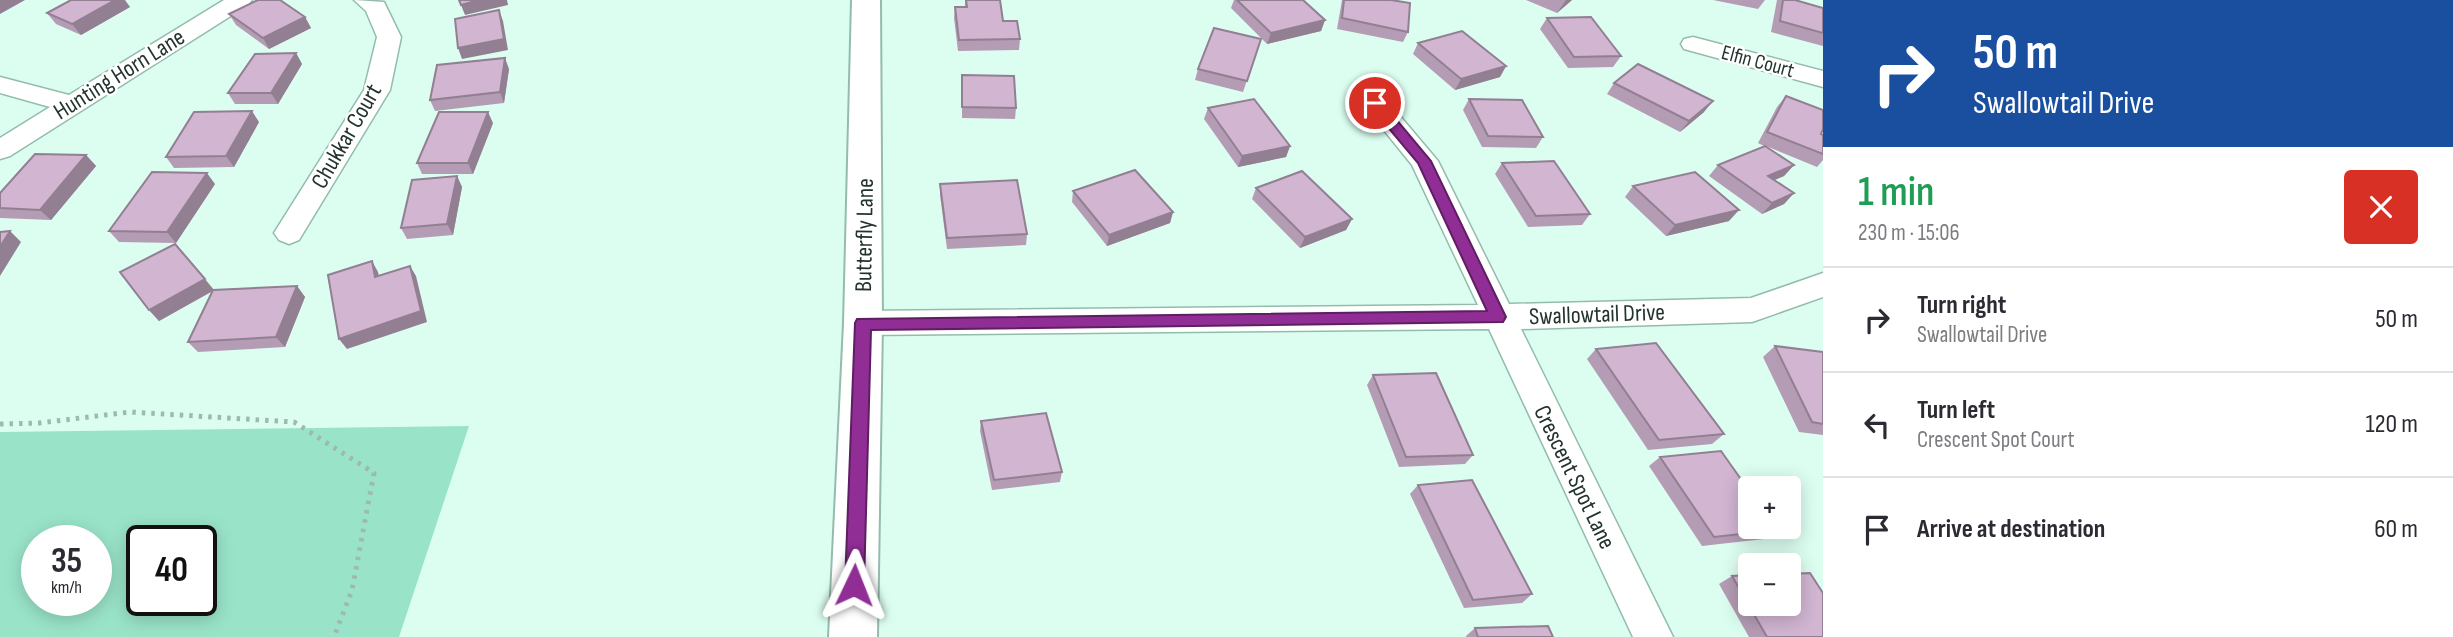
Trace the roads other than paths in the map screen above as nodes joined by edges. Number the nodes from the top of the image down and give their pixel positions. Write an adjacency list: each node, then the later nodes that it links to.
1 (240, 0): 8 (street, Hunting Horn Lane)
2 (366, 0): 10 (street, Chukkar Court)
3 (866, 0): 13 (street, Butterfly Lane)
4 (1693, 44): 5 (street, Elfin Court)
5 (1823, 79)
6 (0, 85): 8 (street)
7 (1375, 103): 12 (street, Crescent Spot Lane)
8 (69, 104): 9 (street, Hunting Horn Lane)
9 (0, 150)
10 (289, 233)
11 (1823, 285): 12 (street, Swallowtail Drive)
12 (1498, 317): 13 (street, Swallowtail Drive); 15 (street, Crescent Spot Lane)
13 (863, 323): 14 (street, Butterfly Lane)
14 (853, 637)
15 (1653, 637)

